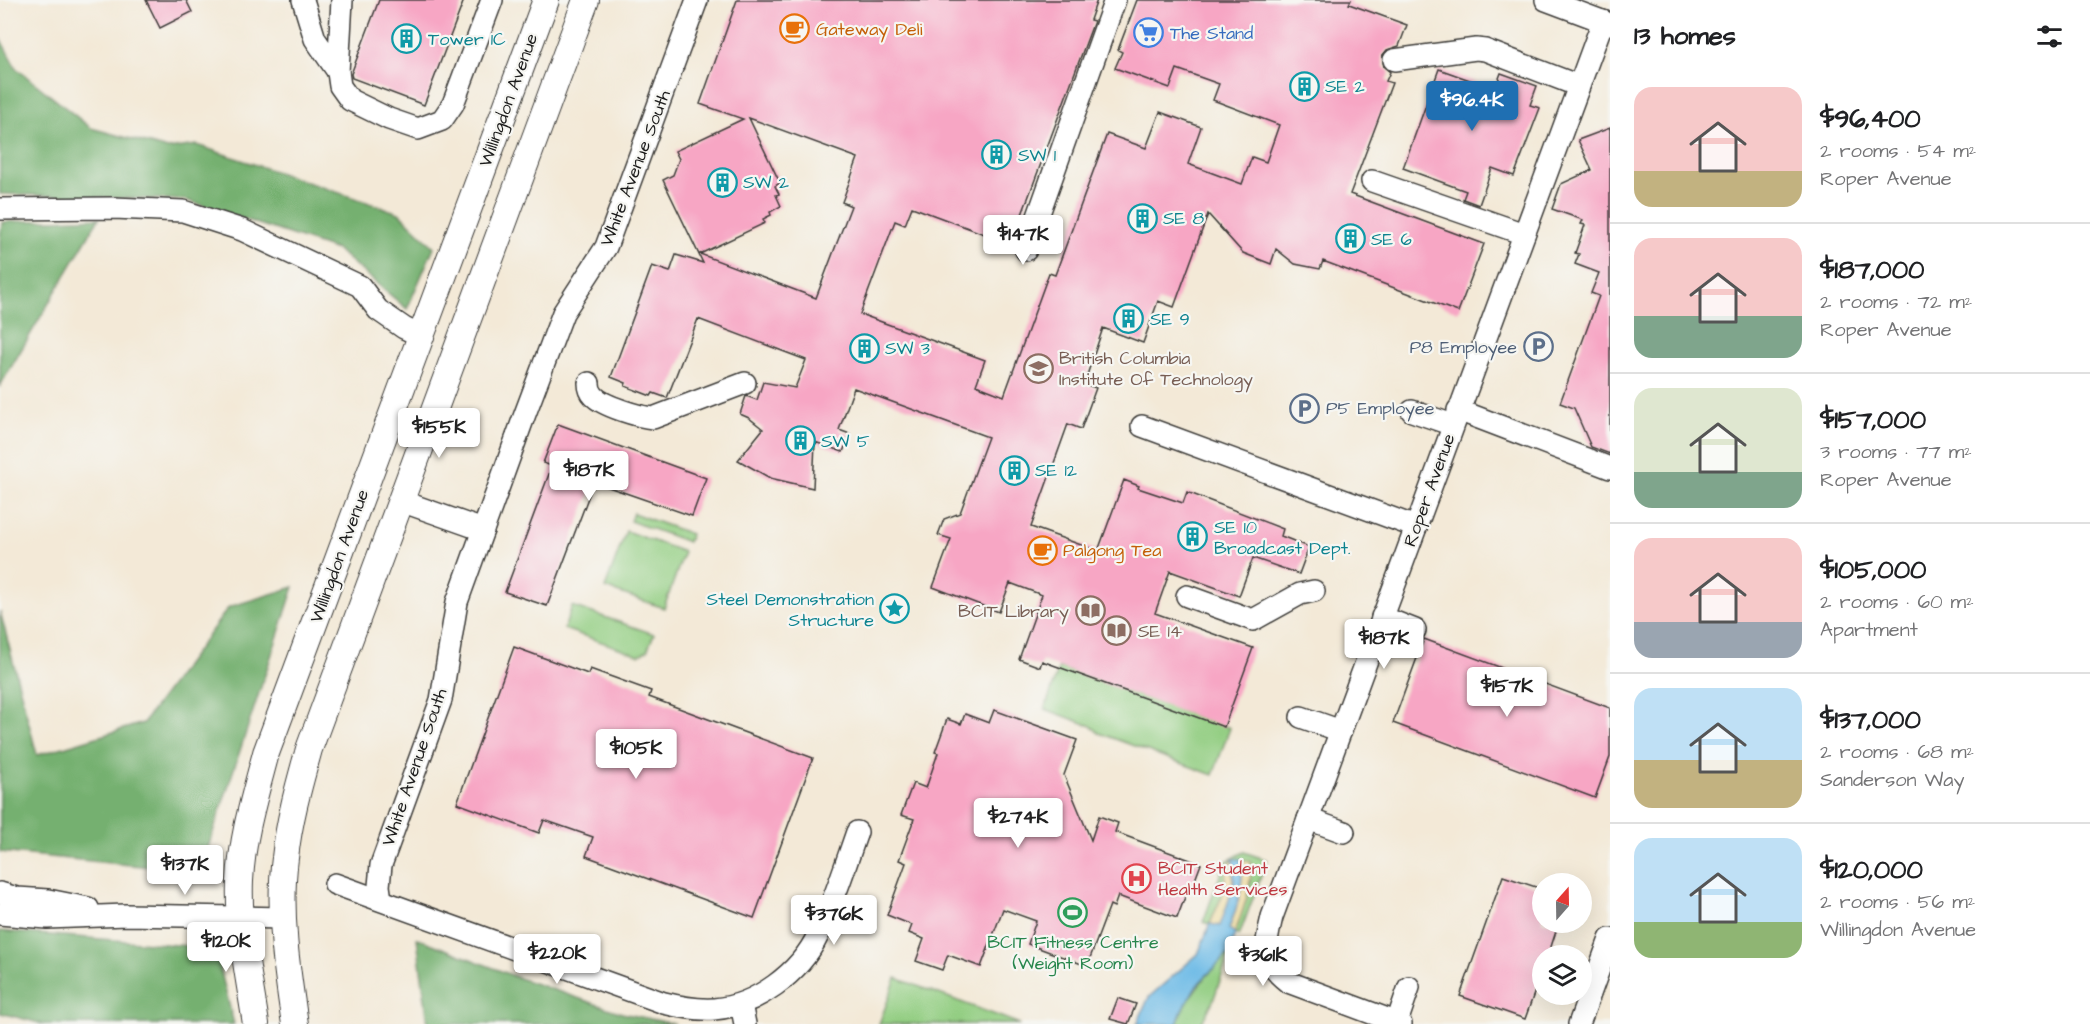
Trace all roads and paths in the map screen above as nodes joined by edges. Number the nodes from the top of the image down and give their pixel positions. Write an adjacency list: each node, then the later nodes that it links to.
1 (303, 0): 11 (street)
2 (342, 0): 11 (street)
3 (492, 0): 11 (street)
4 (546, 0): 17 (main road, Willingdon Avenue)
5 (586, 0): 24 (main road)
6 (697, 0): 26 (street, White Avenue South)
7 (1114, 0): 16 (street)
8 (1546, 0): 9 (street)
9 (1606, 22): 12 (street, Roper Avenue)
10 (1394, 60): 12 (street)
11 (338, 72)
12 (1579, 86): 15 (street, Roper Avenue)
13 (1371, 181): 15 (street)
14 (0, 209): 17 (street)
15 (1524, 234): 21 (street, Roper Avenue)
16 (1026, 250)
17 (421, 336): 41 (main road, Willingdon Avenue)
18 (745, 382): 19 (street)
19 (589, 383)
20 (1412, 411): 21 (street)
21 (1456, 417): 23 (street); 25 (street, Roper Avenue)
22 (1142, 426): 25 (street)
23 (1610, 468)
24 (401, 501): 26 (street); 42 (main road)
25 (1416, 527): 29 (street, Roper Avenue)
26 (483, 530): 38 (street, White Avenue South)
27 (1314, 591): 28 (street)
28 (1187, 596)
29 (1382, 617): 30 (street); 32 (street, Roper Avenue)
30 (1415, 630)
31 (1301, 717): 32 (street)
32 (1341, 731): 33 (street, Roper Avenue)
33 (1308, 819): 35 (street); 46 (street, Roper Avenue)
34 (857, 832): 45 (street)
35 (1344, 832)
36 (335, 884): 38 (street)
37 (0, 893): 40 (street)
38 (381, 900): 45 (street)
39 (0, 914): 40 (street)
40 (126, 915): 41 (street)
41 (242, 917): 42 (street); 47 (main road, Willingdon Avenue)
42 (284, 918): 48 (main road)
43 (1610, 939): 49 (street)
44 (1409, 987): 46 (street)
45 (743, 1014)
46 (1399, 1023)
47 (255, 1024)
48 (295, 1024)
49 (1579, 1024)

